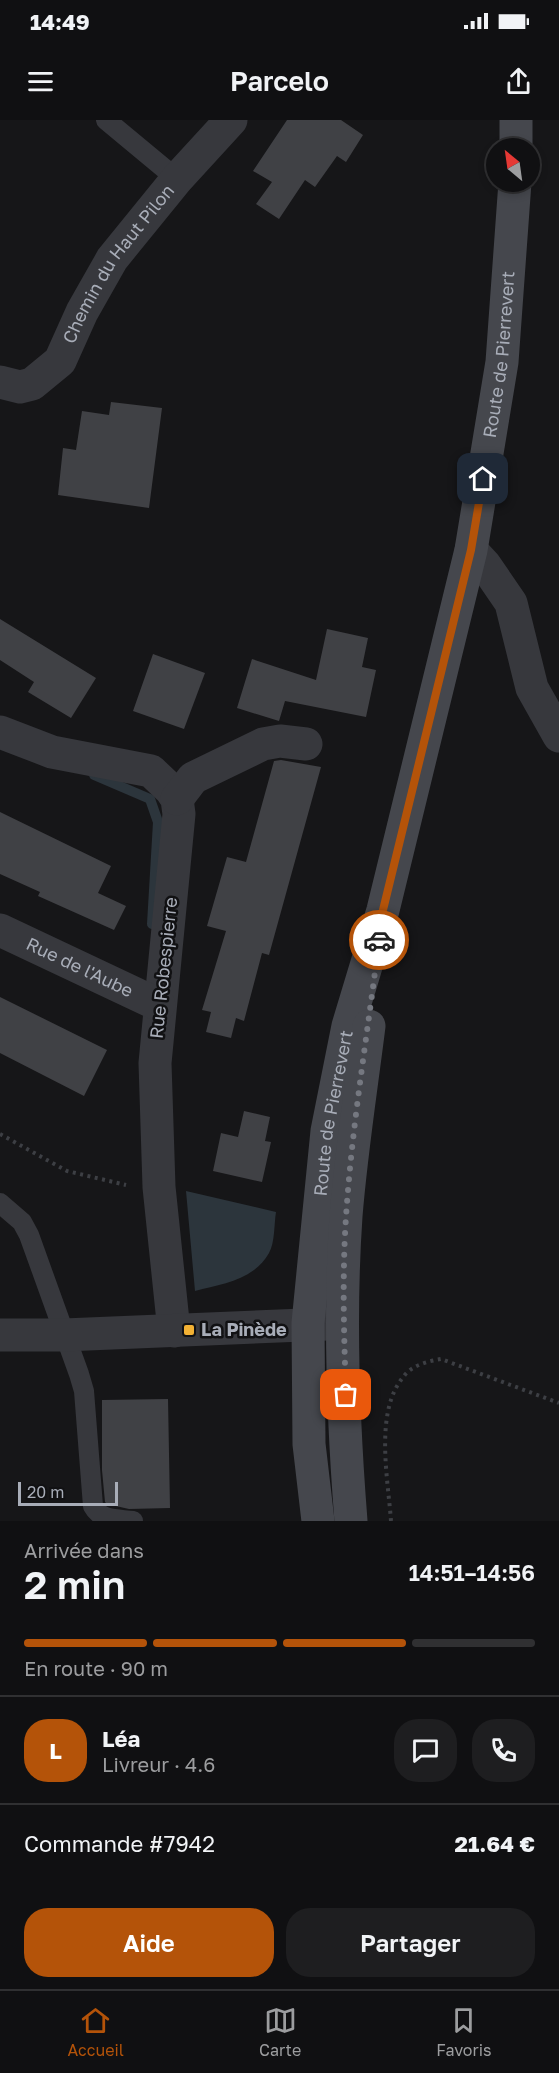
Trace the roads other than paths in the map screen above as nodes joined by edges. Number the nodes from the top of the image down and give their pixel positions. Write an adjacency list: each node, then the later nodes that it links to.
1 (106, 120): 5 (lane)
2 (231, 120): 5 (street, Chemin du Haut Pilon)
3 (516, 120): 4 (main road)
4 (516, 138)
5 (177, 179): 7 (street, Chemin du Haut Pilon)
6 (514, 192): 8 (main road, Route de Pierrevert)
7 (0, 382)
8 (471, 550): 10 (street); 13 (main road, Route de Pierrevert)
9 (0, 732): 12 (street)
10 (559, 736)
11 (306, 744): 12 (street)
12 (177, 799): 15 (street, Rue Robespierre)
13 (383, 910): 17 (main road, Route de Pierrevert); 17 (main road, Route de Pierrevert)
14 (0, 930): 15 (street, Rue de l'Aube)
15 (159, 1005): 18 (street, Rue Robespierre)
16 (0, 1203): 20 (lane)
17 (326, 1319): 18 (street); 21 (main road); 23 (main road)
18 (174, 1331): 20 (street)
19 (0, 1335): 20 (street)
20 (64, 1335): 22 (lane)
21 (350, 1512)
22 (133, 1521)
23 (318, 1521)

